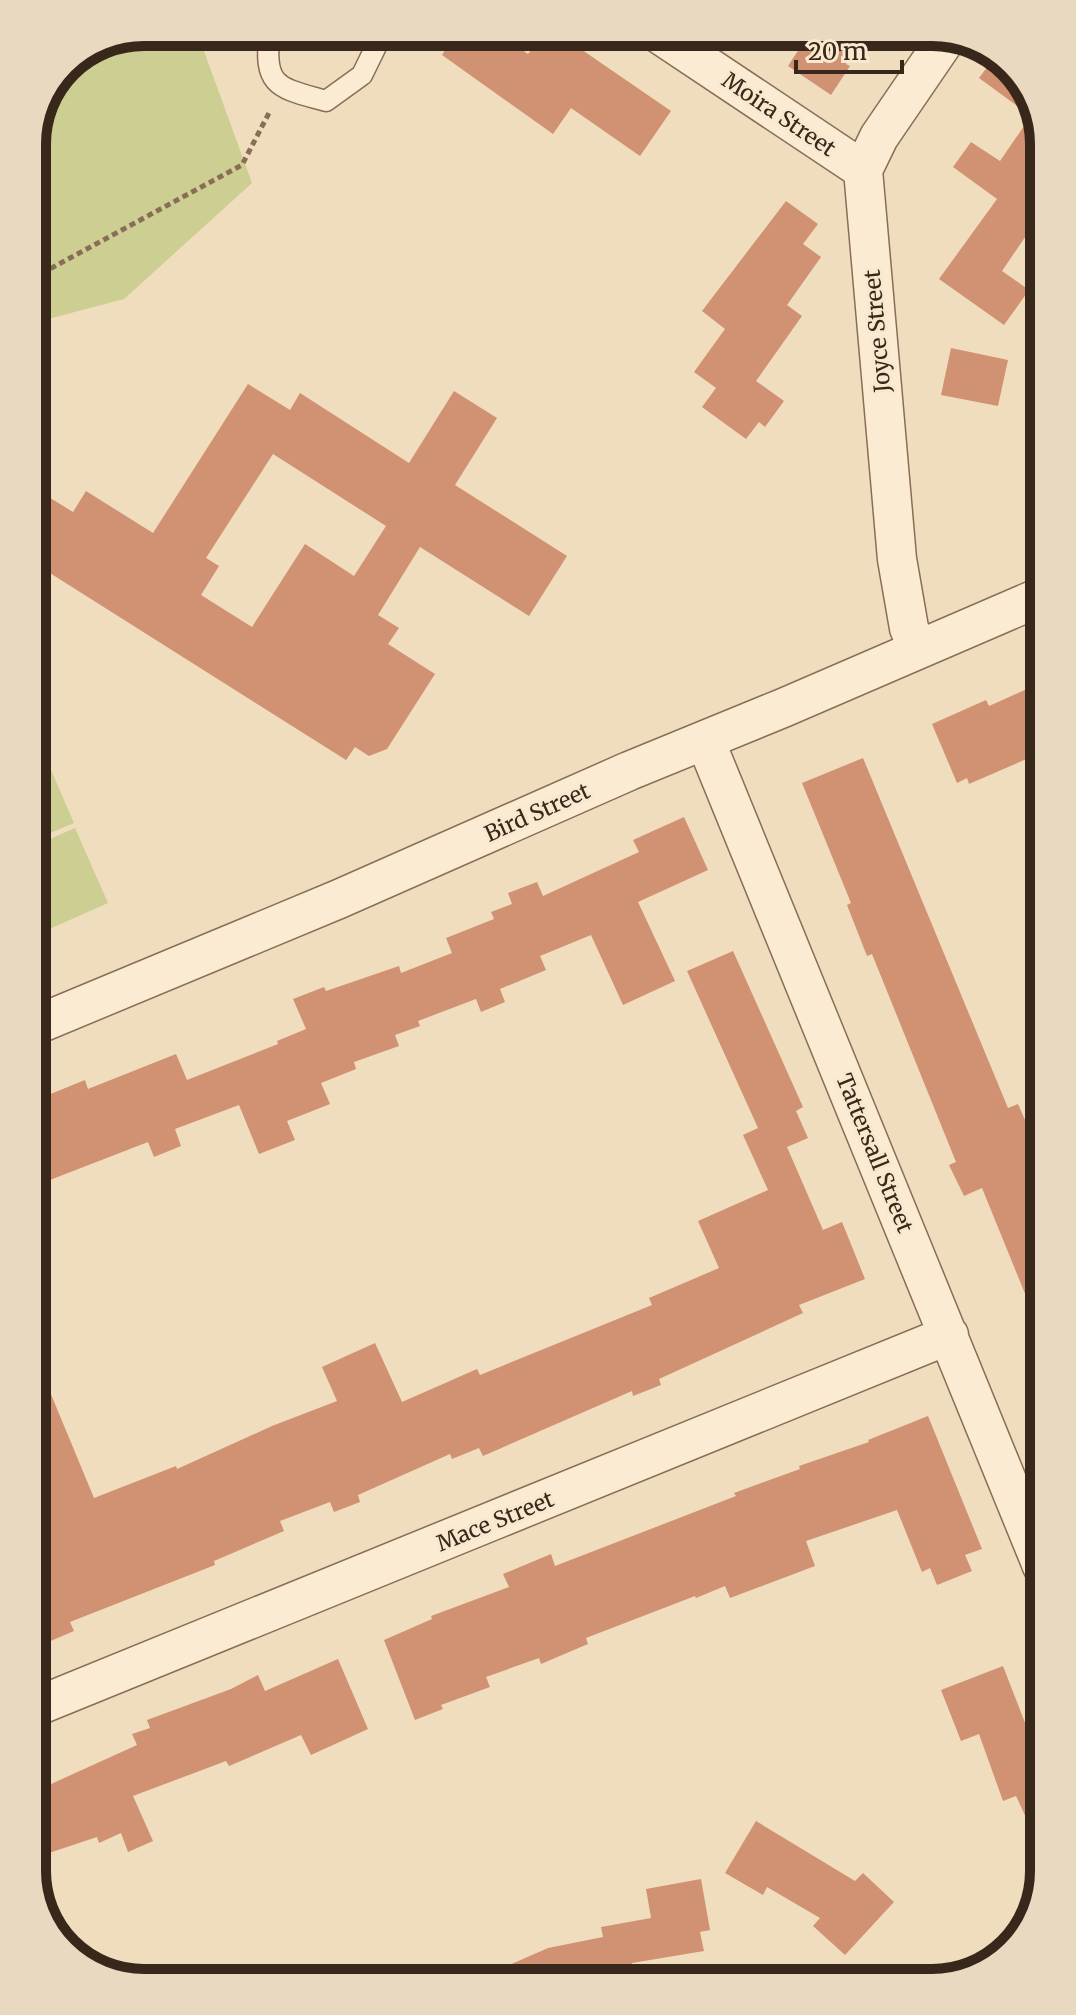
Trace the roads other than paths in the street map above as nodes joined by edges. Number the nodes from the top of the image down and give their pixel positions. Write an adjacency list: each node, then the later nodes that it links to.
1 (270, 46): 2 (lane)
2 (376, 46)
3 (677, 46): 5 (street, Moira Street)
4 (941, 46): 5 (street)
5 (863, 170): 7 (street, Joyce Street)
6 (1030, 601): 7 (street, Bird Street)
7 (917, 648): 8 (street, Bird Street)
8 (705, 740): 9 (street, Bird Street); 10 (street, Tattersall Street)
9 (46, 1021)
10 (949, 1335): 11 (street, Tattersall Street); 12 (street, Mace Street)
11 (1030, 1536)
12 (46, 1703)

